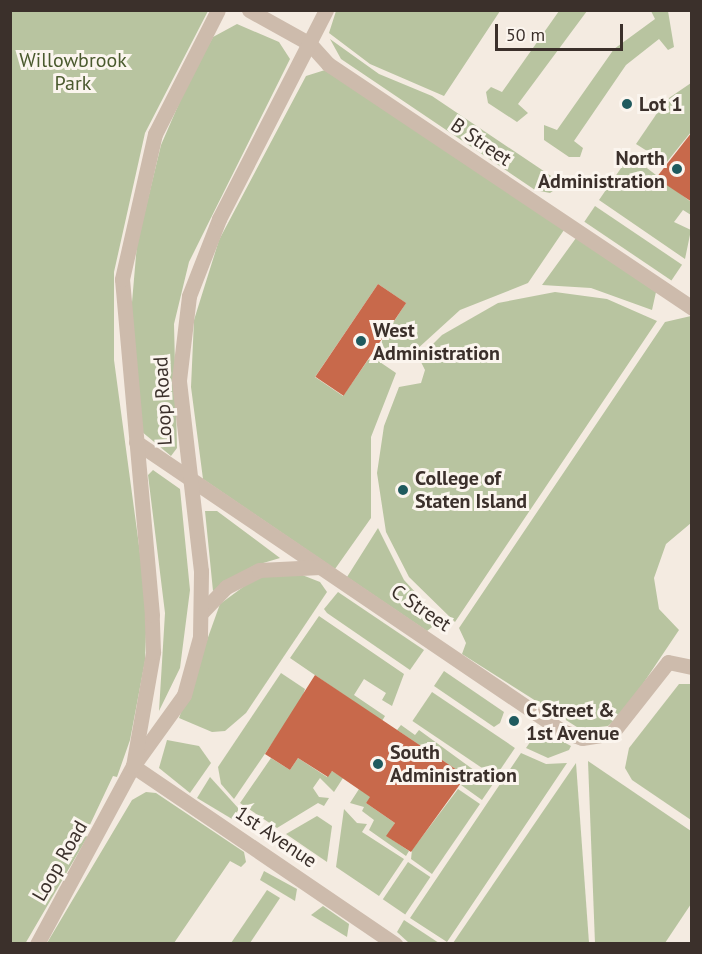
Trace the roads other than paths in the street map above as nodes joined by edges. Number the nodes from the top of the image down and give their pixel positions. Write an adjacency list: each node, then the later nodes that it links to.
1 (249, 10): 4 (street, B Street)
2 (326, 10): 4 (street, Loop Road)
3 (219, 12): 6 (street, Loop Road)
4 (310, 44): 5 (street, B Street); 7 (street, Loop Road)
5 (692, 308)
6 (136, 442): 7 (street, C Street); 11 (street, Loop Road)
7 (190, 477): 8 (street, C Street); 9 (street, Loop Road)
8 (321, 567): 9 (street); 10 (street, C Street)
9 (201, 613): 11 (street, Loop Road)
10 (692, 667)
11 (133, 766): 12 (street, Loop Road); 13 (street, 1st Avenue)
12 (38, 944)
13 (395, 944)

